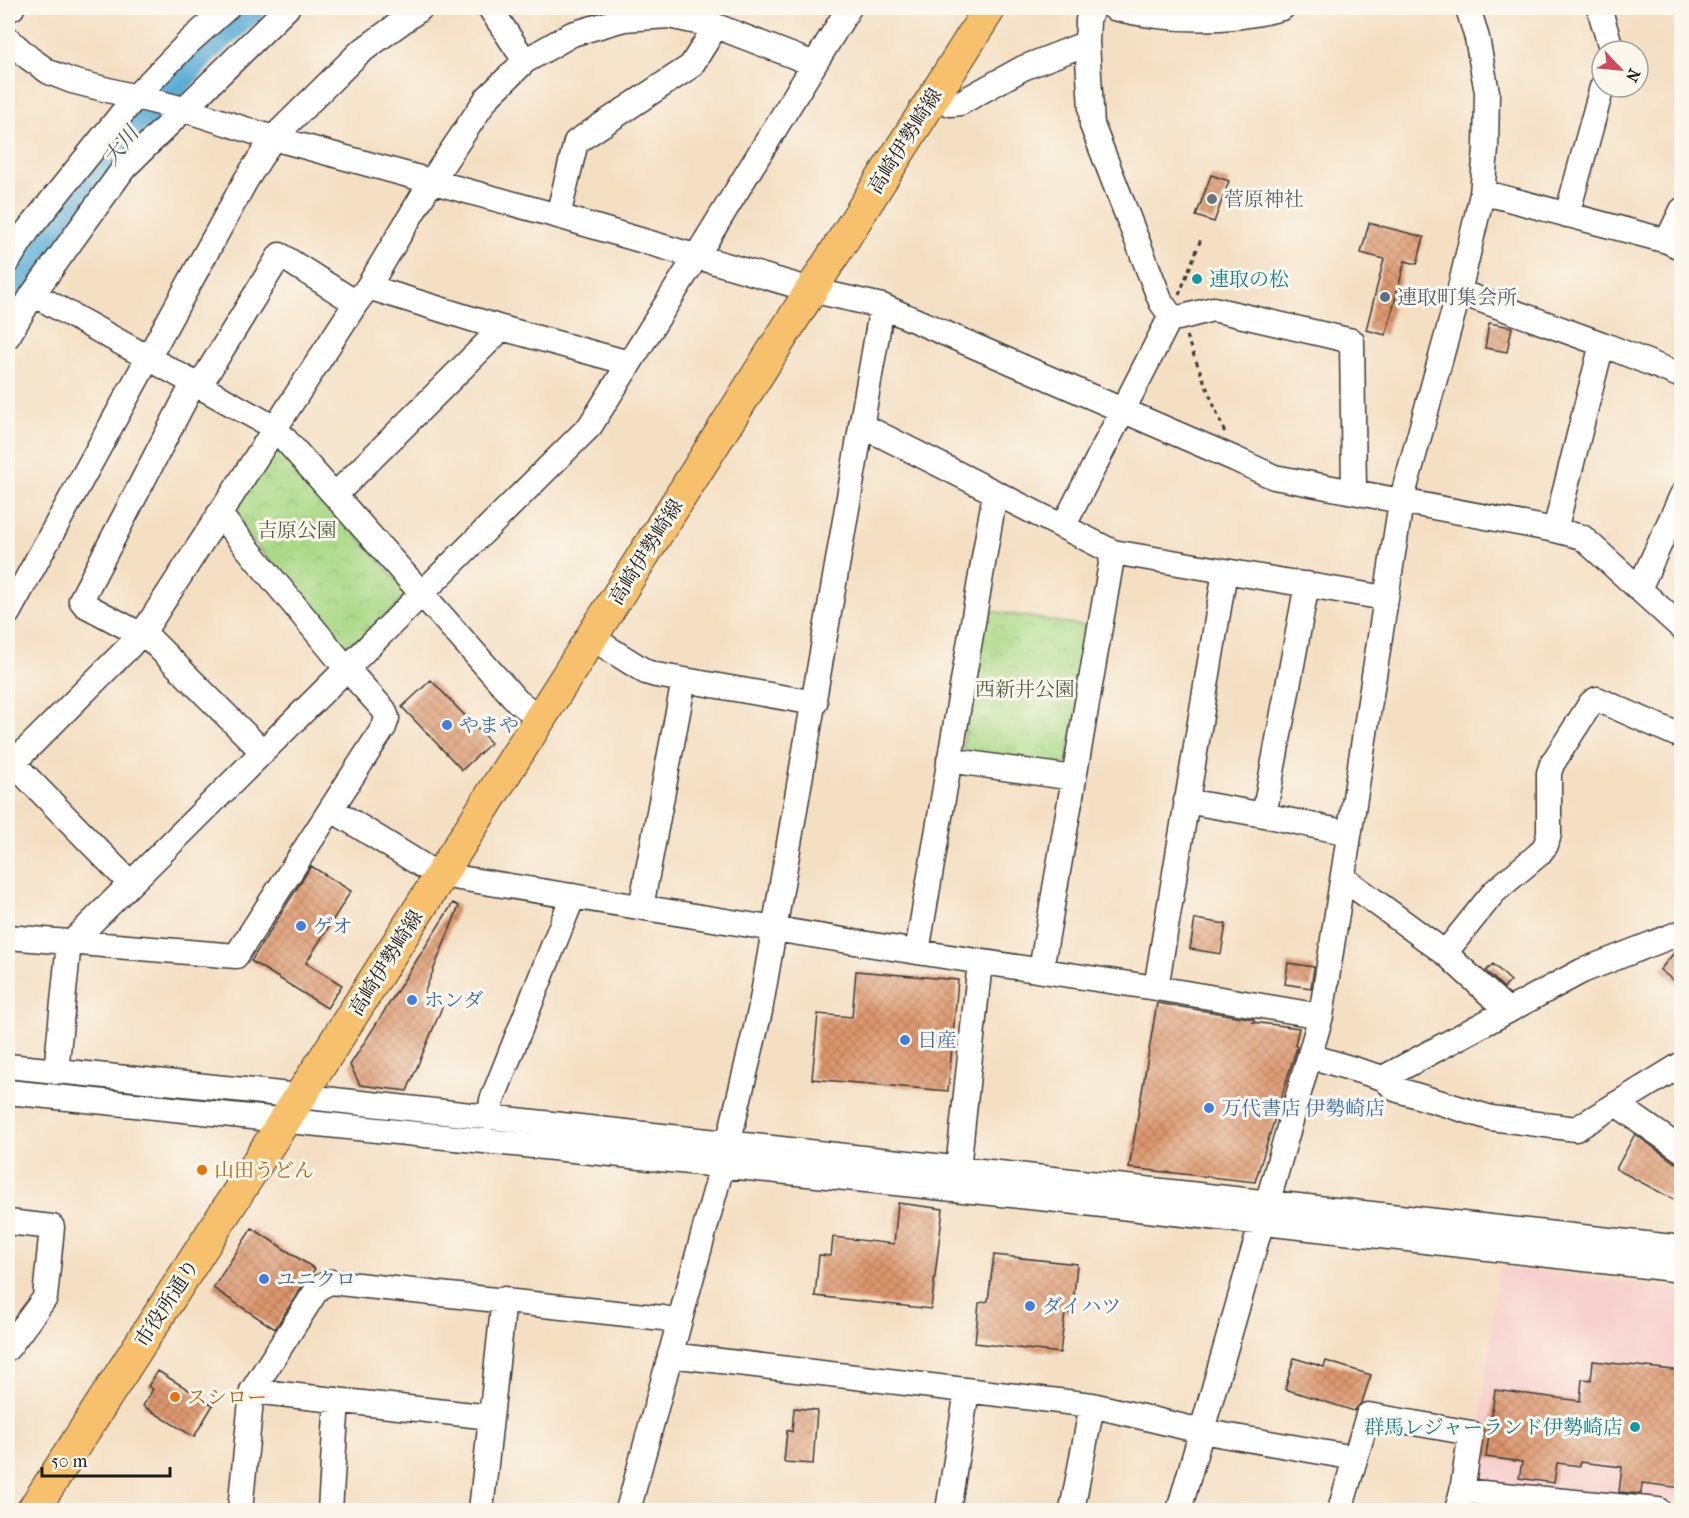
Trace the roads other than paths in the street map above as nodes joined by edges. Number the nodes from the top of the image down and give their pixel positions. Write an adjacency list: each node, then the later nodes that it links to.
1 (12, 8): 13 (street)
2 (227, 8): 22 (street)
3 (287, 8): 24 (street)
4 (421, 8): 25 (street)
5 (490, 8): 18 (street)
6 (849, 8): 20 (street)
7 (990, 8): 21 (main road, 高崎伊勢崎線)
8 (1093, 8): 17 (street)
9 (1114, 8): 10 (street)
10 (1282, 8)
11 (1468, 8): 27 (street)
12 (1599, 8): 16 (street)
13 (8, 10)
14 (716, 26): 18 (street); 20 (street); 30 (street)
15 (8, 39): 19 (street)
16 (1608, 39)
17 (1087, 43): 21 (street); 39 (street)
18 (525, 61): 26 (street)
19 (18, 62): 22 (street)
20 (814, 64): 32 (street)
21 (935, 95): 34 (main road, 高崎伊勢崎線)
22 (140, 97): 24 (street); 33 (street)
23 (1599, 99): 29 (street)
24 (180, 108): 25 (street); 36 (street)
25 (273, 138): 26 (street); 43 (street)
26 (431, 182): 30 (street); 37 (street)
27 (1482, 194): 29 (street); 35 (street)
28 (1682, 210): 31 (street)
29 (1567, 214): 31 (street)
30 (558, 216): 32 (street)
31 (1674, 245)
32 (696, 258): 34 (street); 44 (street)
33 (8, 261)
34 (812, 290): 38 (street); 67 (main road, 高崎伊勢崎線)
35 (1459, 292): 42 (street); 53 (street)
36 (33, 294): 41 (street); 43 (street)
37 (362, 295): 40 (street); 46 (street); 49 (street)
38 (882, 306): 47 (street); 48 (street)
39 (1175, 317): 47 (street); 50 (street)
40 (498, 327): 44 (street); 52 (street)
41 (8, 336)
42 (1602, 344): 45 (street); 57 (street)
43 (147, 358): 46 (street); 64 (street)
44 (628, 366): 62 (street)
45 (1682, 376)
46 (197, 384): 49 (street); 66 (street)
47 (1122, 409): 50 (street); 56 (street)
48 (861, 425): 51 (street); 70 (street)
49 (275, 428): 52 (street); 55 (street)
50 (1354, 491): 53 (street)
51 (995, 493): 56 (street); 74 (street)
52 (334, 495): 62 (street)
53 (1401, 502): 57 (street); 63 (street)
54 (1679, 509): 61 (street)
55 (219, 514): 66 (street); 68 (street)
56 (1063, 527): 58 (street)
57 (1555, 530): 61 (street)
58 (1113, 552): 59 (street); 76 (street)
59 (1225, 571): 60 (street); 77 (street)
60 (1306, 584): 63 (street); 79 (street)
61 (1639, 588): 65 (street)
62 (421, 594): 68 (street); 71 (street)
63 (1385, 598): 80 (street)
64 (8, 613)
65 (1682, 628)
66 (140, 634): 73 (street); 75 (street)
67 (592, 638): 69 (street); 71 (main road, 高崎伊勢崎線)
68 (346, 669): 73 (street); 78 (street)
69 (684, 680): 70 (street); 85 (street)
70 (815, 703): 86 (street)
71 (540, 718): 81 (main road, 高崎伊勢崎線)
72 (1682, 732): 91 (street)
73 (262, 751): 83 (street)
74 (949, 760): 76 (street); 90 (street)
75 (10, 762): 83 (street)
76 (1073, 778): 93 (street)
77 (1186, 801): 79 (street); 94 (street)
78 (331, 809): 81 (street); 89 (street)
79 (1264, 814): 80 (street)
80 (1348, 833): 82 (street)
81 (441, 875): 84 (street); 104 (main road, 高崎伊勢崎線)
82 (1343, 878): 91 (street); 96 (street)
83 (130, 883): 89 (street)
84 (573, 896): 85 (street); 105 (street)
85 (641, 906): 86 (street)
86 (775, 929): 90 (street); 107 (street)
87 (1682, 932): 95 (street)
88 (8, 937): 89 (street)
89 (71, 943): 100 (street)
90 (918, 952): 92 (street)
91 (1445, 953): 95 (street)
92 (980, 962): 93 (street); 108 (street)
93 (1041, 970): 94 (street)
94 (1156, 988): 96 (street)
95 (1508, 1011): 101 (street)
96 (1321, 1016): 97 (street)
97 (1310, 1056): 101 (street); 109 (street)
98 (1682, 1064): 103 (street)
99 (8, 1066): 100 (street)
100 (56, 1072): 104 (street)
101 (1383, 1078): 103 (street)
102 (8, 1092): 104 (street)
103 (1616, 1104): 106 (street)
104 (293, 1108): 105 (street); 107 (street); 126 (main road, 市役所通り)
105 (490, 1118): 107 (street)
106 (1682, 1150)
107 (725, 1154): 108 (street); 109 (street); 114 (street)
108 (958, 1169): 109 (street)
109 (1264, 1212): 111 (street); 112 (street); 122 (street)
110 (8, 1222): 115 (street)
111 (1682, 1248)
112 (1682, 1270)
113 (504, 1299): 114 (street); 117 (street); 121 (street)
114 (679, 1322): 116 (street)
115 (8, 1348)
116 (670, 1355): 118 (street); 130 (street)
117 (252, 1391): 119 (street); 127 (street)
118 (967, 1391): 120 (street); 131 (street)
119 (337, 1400): 121 (street); 128 (street)
120 (1092, 1405): 122 (street); 132 (street)
121 (491, 1417): 129 (street)
122 (1201, 1431): 123 (street); 133 (street)
123 (1355, 1458): 124 (street); 134 (street)
124 (1460, 1501): 125 (street)
125 (1563, 1506): 135 (street)
126 (33, 1510)
127 (240, 1510)
128 (330, 1510)
129 (482, 1510)
130 (628, 1510)
131 (948, 1510)
132 (1072, 1510)
133 (1179, 1510)
134 (1340, 1510)
135 (1658, 1510)

